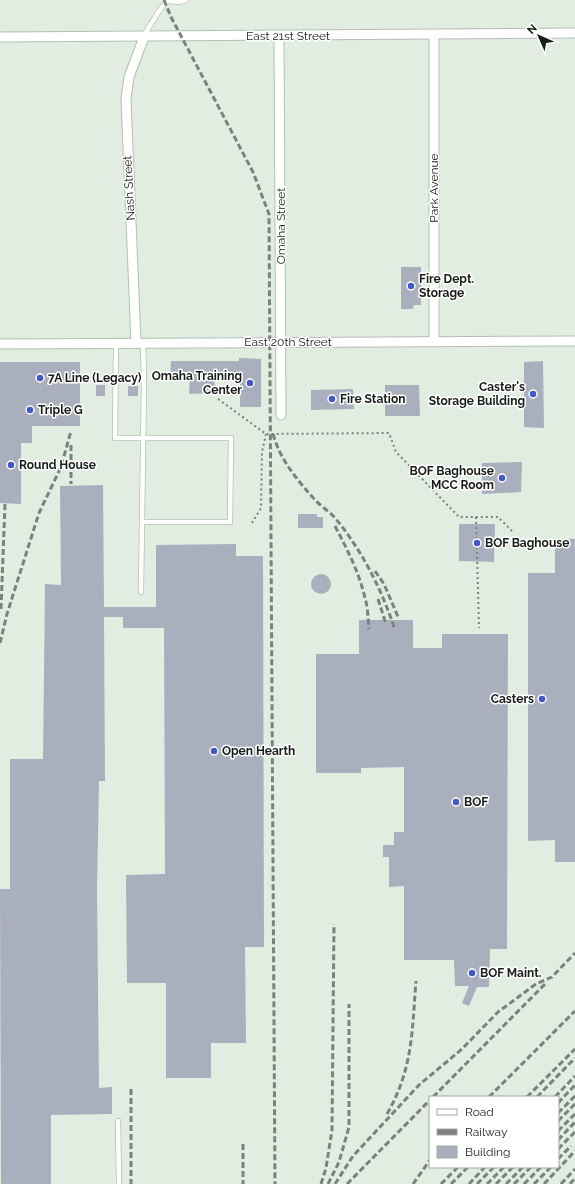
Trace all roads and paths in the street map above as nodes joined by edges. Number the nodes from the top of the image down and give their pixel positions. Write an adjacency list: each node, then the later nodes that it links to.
1 (169, 0): 2 (lane); 7 (lane)
2 (186, 0)
3 (575, 33): 4 (street, East 21st Street)
4 (434, 35): 5 (street, East 21st Street); 9 (street, Park Avenue)
5 (279, 36): 7 (street, East 21st Street); 12 (street, Omaha Street)
6 (0, 37): 7 (street, East 21st Street)
7 (144, 37): 11 (street, Nash Street)
8 (575, 341): 9 (street, East 20th Street)
9 (434, 342): 12 (street, East 20th Street)
10 (116, 343): 11 (street, East 20th Street); 13 (street, East 20th Street); 17 (lane)
11 (140, 343): 12 (street, East 20th Street); 17 (lane)
12 (282, 343): 15 (street, Omaha Street)
13 (0, 344)
14 (218, 399): 16 (path)
15 (281, 415)
16 (266, 434): 18 (path); 20 (path)
17 (144, 438): 19 (lane); 19 (lane)
18 (476, 517): 21 (path); 23 (path)
19 (143, 522): 22 (lane)
20 (252, 523)
21 (514, 533)
22 (141, 592)
23 (479, 628)
24 (118, 1121): 25 (lane)
25 (119, 1184)

